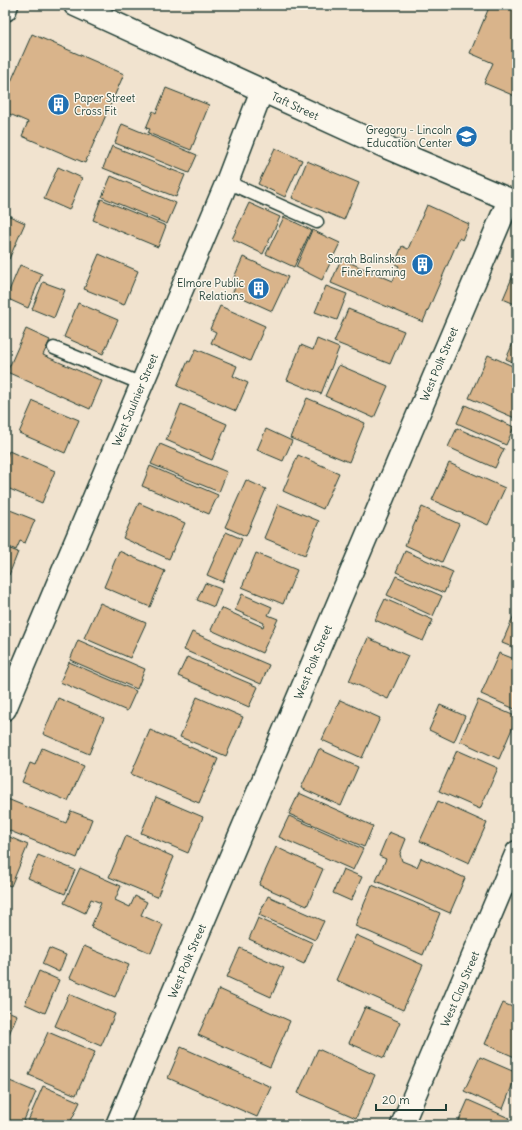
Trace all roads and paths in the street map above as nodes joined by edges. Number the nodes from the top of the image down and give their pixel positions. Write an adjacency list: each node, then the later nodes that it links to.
1 (7, 5): 3 (street)
2 (75, 5): 4 (street, Taft Street)
3 (5, 10)
4 (262, 90): 5 (street, West Saulnier Street); 6 (street, Taft Street)
5 (228, 182): 7 (lane); 9 (street, West Saulnier Street)
6 (513, 201): 12 (street, West Polk Street)
7 (317, 222)
8 (54, 348): 9 (lane)
9 (142, 384): 10 (street, West Saulnier Street)
10 (5, 709)
11 (517, 852): 13 (street, West Clay Street)
12 (118, 1125)
13 (402, 1125)

